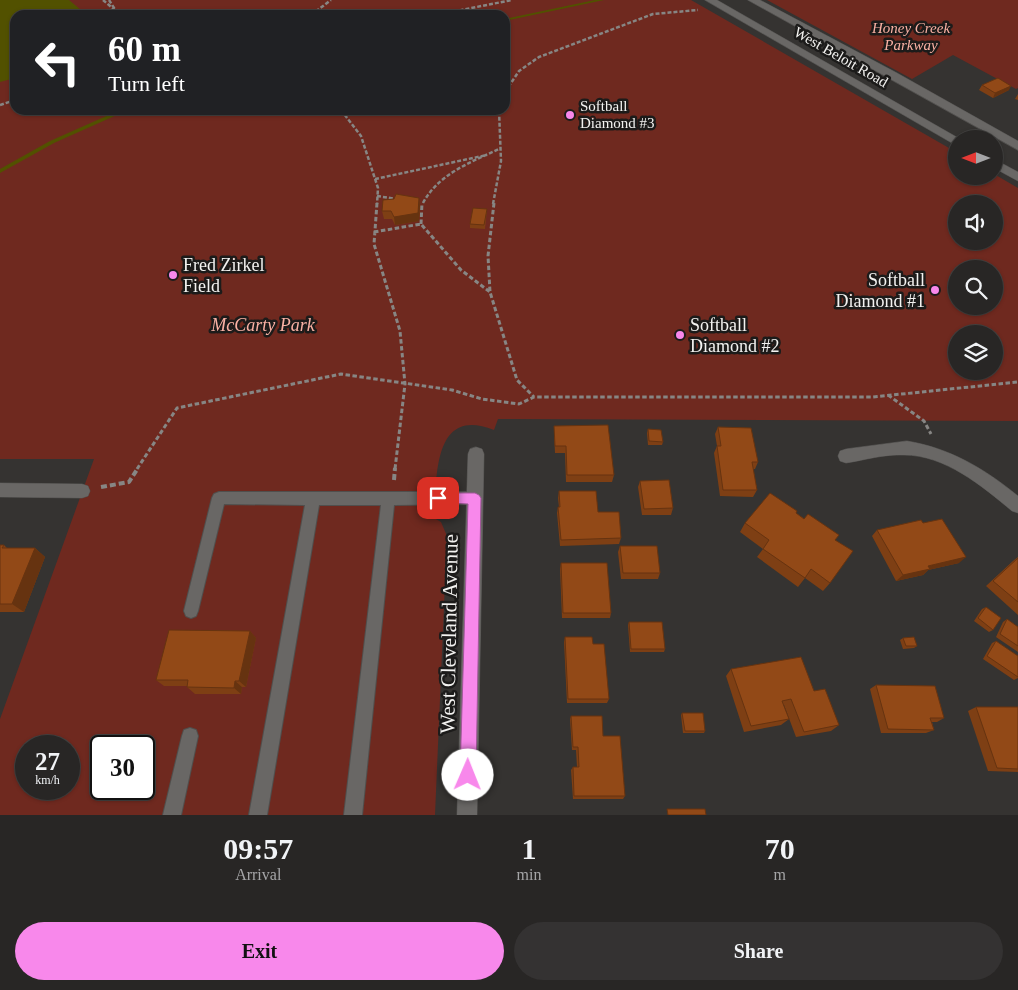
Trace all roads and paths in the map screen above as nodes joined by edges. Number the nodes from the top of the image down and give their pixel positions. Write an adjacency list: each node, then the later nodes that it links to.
1 (103, 0): 7 (path)
2 (331, 0): 8 (path)
3 (512, 0): 9 (path)
4 (710, 0): 13 (main road, West Beloit Road)
5 (753, 0): 14 (main road, West Beloit Road)
6 (703, 9): 10 (path)
7 (115, 10)
8 (318, 10)
9 (461, 10)
10 (510, 84)
11 (345, 115): 19 (path)
12 (499, 115): 15 (path)
13 (948, 136)
14 (1018, 146)
15 (501, 148): 16 (path); 26 (path)
16 (487, 155): 19 (path); 23 (path)
17 (1003, 168): 18 (main road)
18 (1018, 177)
19 (375, 179): 20 (path)
20 (377, 196): 21 (path); 25 (path)
21 (405, 200)
22 (414, 202): 23 (path)
23 (423, 203): 24 (path)
24 (421, 224): 25 (path); 26 (path)
25 (374, 232): 28 (path)
26 (490, 292): 30 (path)
27 (1018, 382): 29 (path)
28 (405, 384): 30 (path); 35 (path); 38 (path)
29 (888, 395): 30 (path); 33 (path)
30 (534, 398)
31 (476, 454): 36 (main road, West Cleveland Avenue)
32 (846, 456): 33 (main road)
33 (943, 456): 39 (main road)
34 (0, 490): 35 (main road)
35 (82, 490)
36 (475, 498): 38 (lane); 45 (main road, West Cleveland Avenue)
37 (313, 499): 38 (lane); 40 (lane); 43 (lane)
38 (388, 499): 44 (lane)
39 (1018, 506)
40 (191, 611)
41 (190, 736): 42 (lane)
42 (172, 815)
43 (258, 815)
44 (353, 815)
45 (467, 815)

